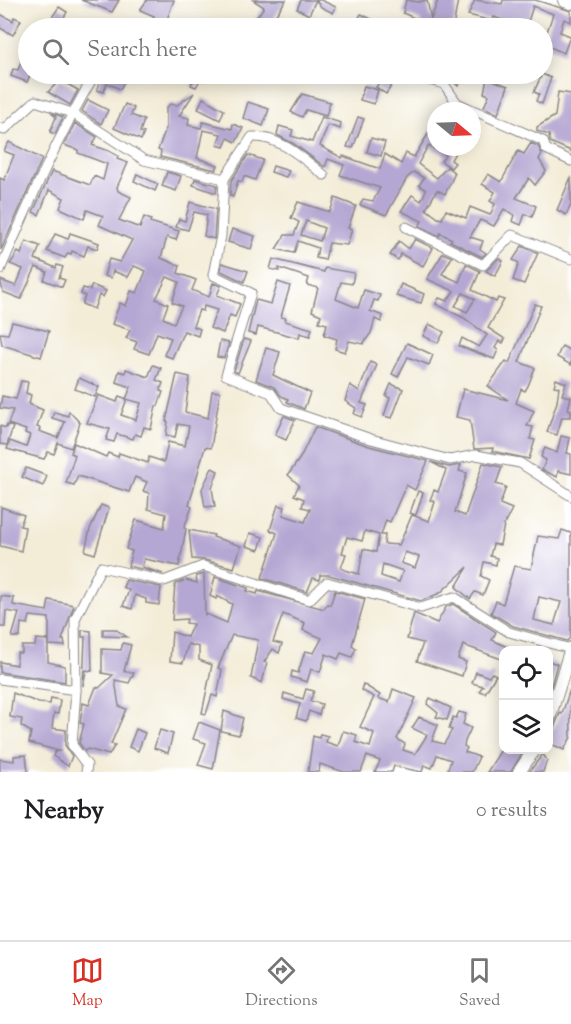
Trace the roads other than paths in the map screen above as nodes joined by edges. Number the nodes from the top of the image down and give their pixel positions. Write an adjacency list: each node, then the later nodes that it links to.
1 (565, 0): 2 (main road)
2 (571, 3)
3 (89, 84): 5 (street)
4 (444, 84): 7 (street)
5 (72, 113): 6 (street); 9 (street); 12 (street)
6 (0, 128)
7 (571, 161)
8 (324, 174): 9 (street)
9 (224, 179): 13 (street)
10 (406, 227): 11 (street)
11 (571, 259)
12 (0, 270)
13 (571, 496)
14 (571, 649): 16 (street); 17 (street)
15 (0, 679): 16 (street)
16 (76, 690): 19 (street)
17 (553, 709)
18 (531, 754): 20 (street)
19 (86, 772)
20 (519, 772)

